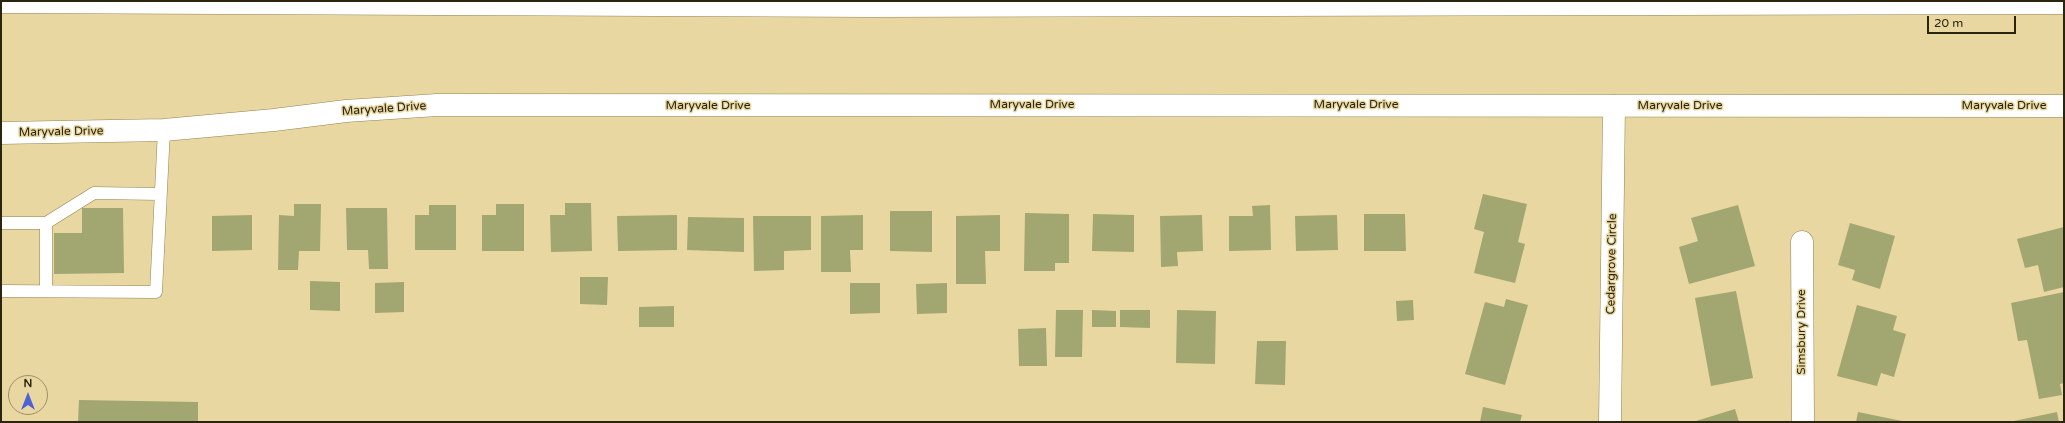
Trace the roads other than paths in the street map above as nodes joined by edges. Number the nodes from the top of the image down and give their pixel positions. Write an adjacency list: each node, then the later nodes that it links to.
1 (1, 2): 2 (main road)
2 (2064, 3)
3 (1614, 106): 4 (main road, Maryvale Drive); 5 (main road, Maryvale Drive); 13 (main road, Cedargrove Circle)
4 (2064, 106)
5 (164, 130): 6 (main road, Maryvale Drive); 7 (lane)
6 (1, 133)
7 (160, 194): 9 (lane); 12 (lane)
8 (1, 223): 9 (lane)
9 (46, 223): 12 (lane)
10 (1802, 242): 14 (main road, Simsbury Drive)
11 (1, 291): 12 (lane)
12 (46, 291)
13 (1610, 422)
14 (1803, 422)

